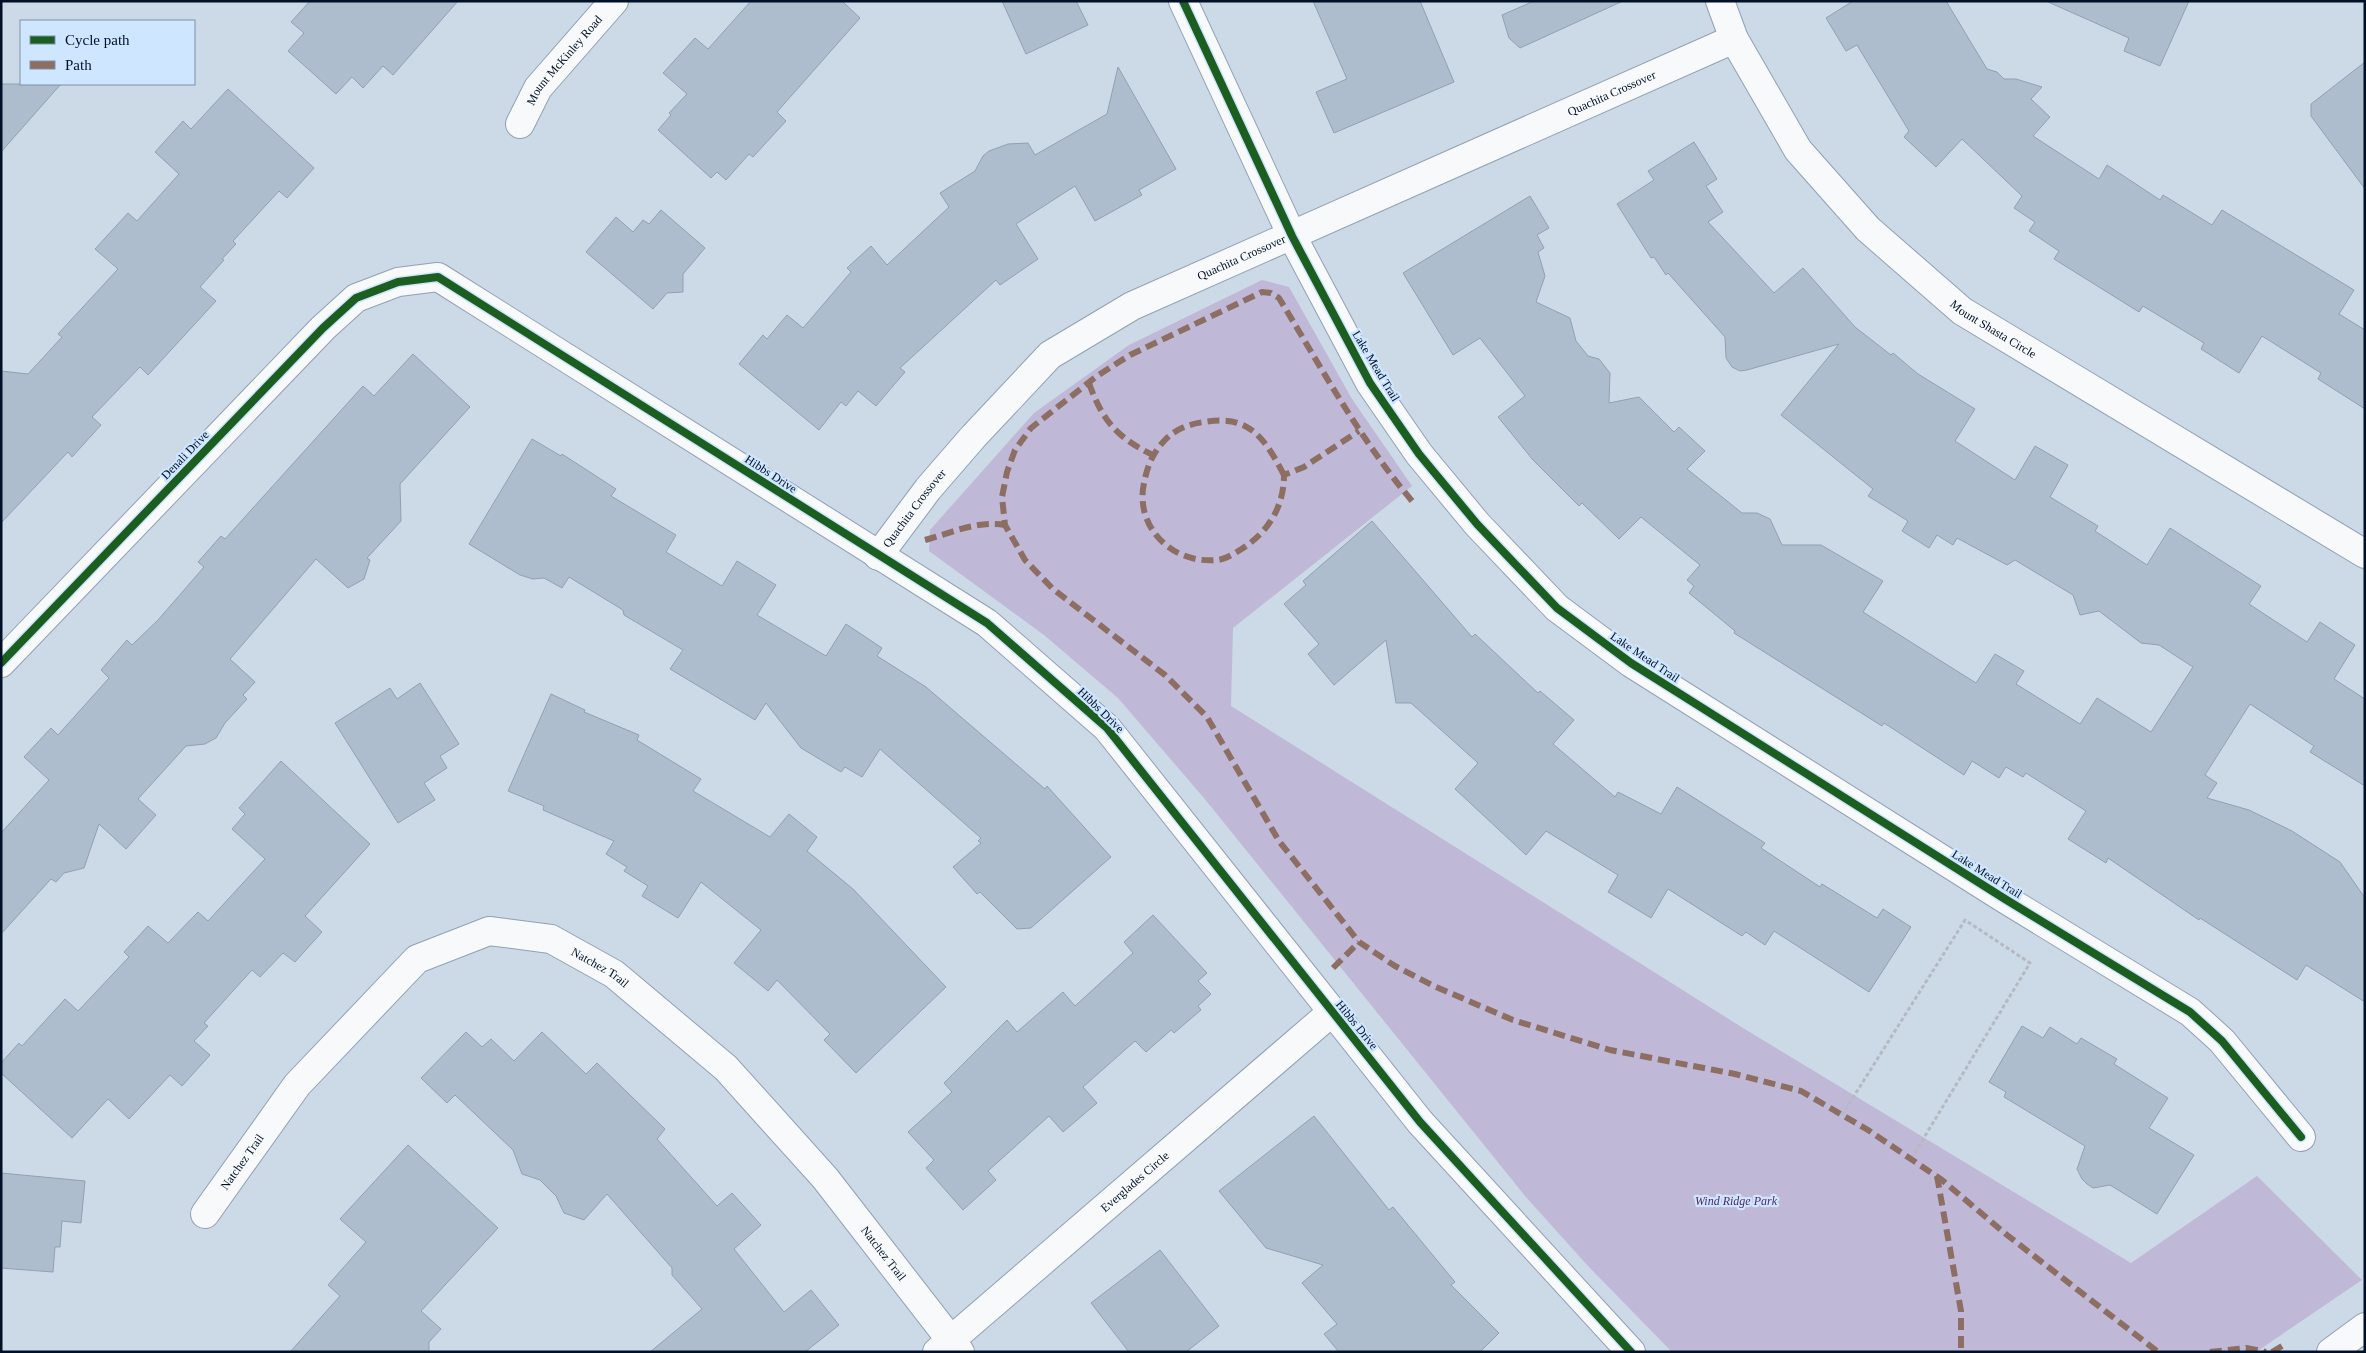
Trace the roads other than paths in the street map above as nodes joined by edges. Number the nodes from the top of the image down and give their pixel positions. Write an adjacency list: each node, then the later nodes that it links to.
1 (614, 1): 5 (street, Mount McKinley Road)
2 (1183, 1): 6 (street, Lake Mead Trail)
3 (1720, 1): 4 (street, Mount Shasta Circle)
4 (1734, 39): 6 (street, Quachita Crossover); 8 (street, Mount Shasta Circle)
5 (520, 124)
6 (1292, 236): 9 (street, Quachita Crossover); 12 (street, Lake Mead Trail)
7 (398, 282): 9 (street, Hibbs Drive); 10 (street, Denali Drive)
8 (2365, 554)
9 (878, 556): 11 (street, Hibbs Drive)
10 (1, 663)
11 (1332, 1012): 15 (street, Everglades Circle); 16 (street, Hibbs Drive)
12 (2301, 1137)
13 (206, 1214): 15 (street, Natchez Trail)
14 (2365, 1328): 17 (street)
15 (949, 1348)
16 (1631, 1352)
17 (2331, 1352)

